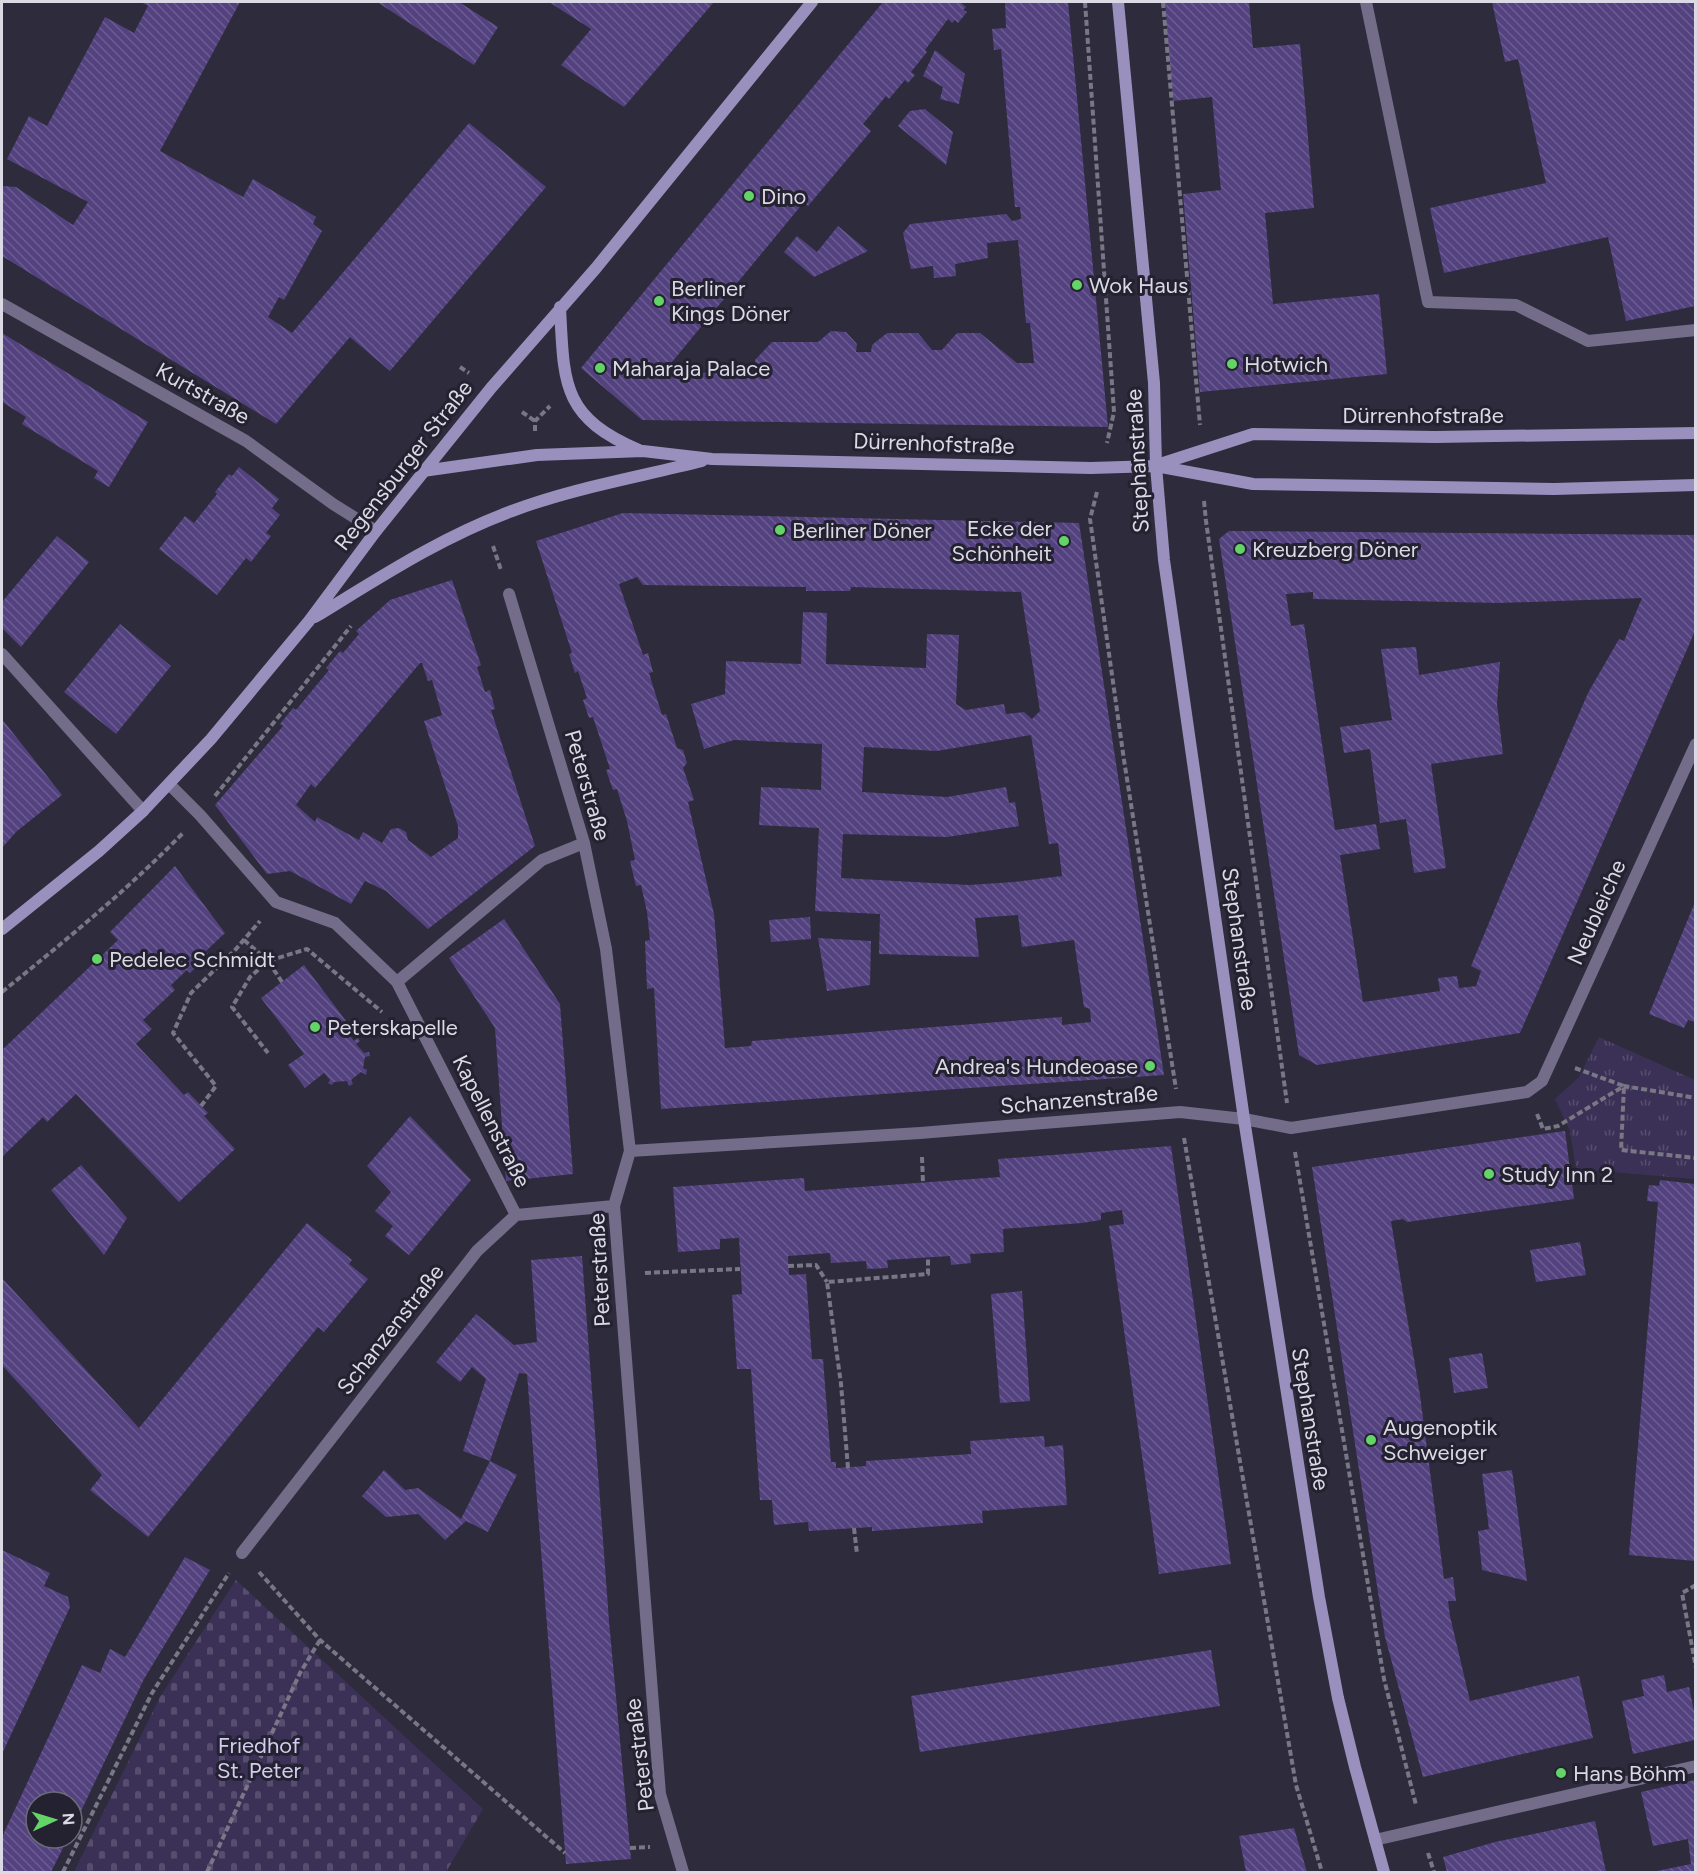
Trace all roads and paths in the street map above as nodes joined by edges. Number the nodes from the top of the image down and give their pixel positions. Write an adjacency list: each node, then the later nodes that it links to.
1 (812, 2): 7 (main road, Regensburger Straße)
2 (1085, 2): 18 (path)
3 (1118, 2): 17 (main road, Stephanstraße)
4 (1163, 2): 11 (path)
5 (1366, 2): 8 (street)
6 (2, 304): 22 (street, Kurtstraße)
7 (560, 308): 15 (main road); 19 (main road, Regensburger Straße)
8 (1695, 330)
9 (460, 367): 10 (path)
10 (469, 373)
11 (1198, 393)
12 (522, 412): 13 (path)
13 (535, 421)
14 (1695, 433): 17 (main road, Dürrenhofstraße)
15 (643, 451): 16 (main road, Dürrenhofstraße); 19 (main road, Dürrenhofstraße)
16 (712, 459): 18 (main road, Dürrenhofstraße); 25 (main road, Dürrenhofstraße)
17 (1156, 465): 18 (main road, Dürrenhofstraße); 20 (main road, Dürrenhofstraße); 48 (main road, Stephanstraße)
18 (1103, 468): 47 (path)
19 (423, 471): 22 (main road, Regensburger Straße)
20 (1695, 485)
21 (1206, 521): 49 (path)
22 (376, 531): 25 (main road, Regensburger Straße)
23 (490, 536): 24 (path)
24 (509, 594): 32 (street, Peterstraße)
25 (309, 621): 29 (main road, Regensburger Straße)
26 (355, 621): 31 (path)
27 (2, 654): 30 (street)
28 (1695, 744): 42 (street, Neubleiche)
29 (170, 784): 30 (main road, Regensburger Straße); 31 (street, Kapellenstraße)
30 (143, 811): 34 (main road, Regensburger Straße)
31 (200, 815): 33 (street, Kapellenstraße); 39 (path)
32 (584, 843): 38 (street); 50 (street, Peterstraße)
33 (276, 902): 35 (path); 38 (street, Kapellenstraße)
34 (2, 929)
35 (244, 940): 36 (path); 46 (path)
36 (268, 961): 37 (path); 40 (path); 41 (path)
37 (282, 982)
38 (397, 982): 53 (street, Kapellenstraße)
39 (2, 992)
40 (385, 1015)
41 (268, 1053)
42 (1552, 1059): 43 (path); 44 (street, Neubleiche)
43 (1624, 1086): 44 (path); 45 (path); 51 (path)
44 (1527, 1092): 49 (street, Schanzenstraße)
45 (1695, 1098)
46 (201, 1106)
47 (1180, 1112): 48 (street, Schanzenstraße); 50 (street, Schanzenstraße); 73 (path)
48 (1244, 1119): 49 (street, Schanzenstraße); 68 (main road, Stephanstraße)
49 (1291, 1128): 67 (path)
50 (630, 1151): 52 (street, Peterstraße)
51 (1695, 1158)
52 (614, 1206): 53 (street); 57 (street, Peterstraße)
53 (516, 1215): 61 (street, Schanzenstraße)
54 (928, 1257): 58 (path)
55 (788, 1266): 58 (path)
56 (740, 1269): 57 (path)
57 (619, 1275): 72 (street, Peterstraße)
58 (827, 1282): 59 (path)
59 (848, 1468)
60 (854, 1528): 62 (path)
61 (242, 1553): 64 (path); 70 (path)
62 (857, 1554)
63 (1695, 1585): 65 (path)
64 (320, 1640): 69 (path); 71 (path)
65 (1695, 1668)
66 (1695, 1766): 67 (street)
67 (1422, 1828): 68 (street); 75 (path)
68 (1375, 1840): 74 (main road, Stephanstraße)
69 (565, 1853)
70 (63, 1872)
71 (207, 1872)
72 (683, 1872)
73 (1322, 1872)
74 (1384, 1872)
75 (1434, 1872)

